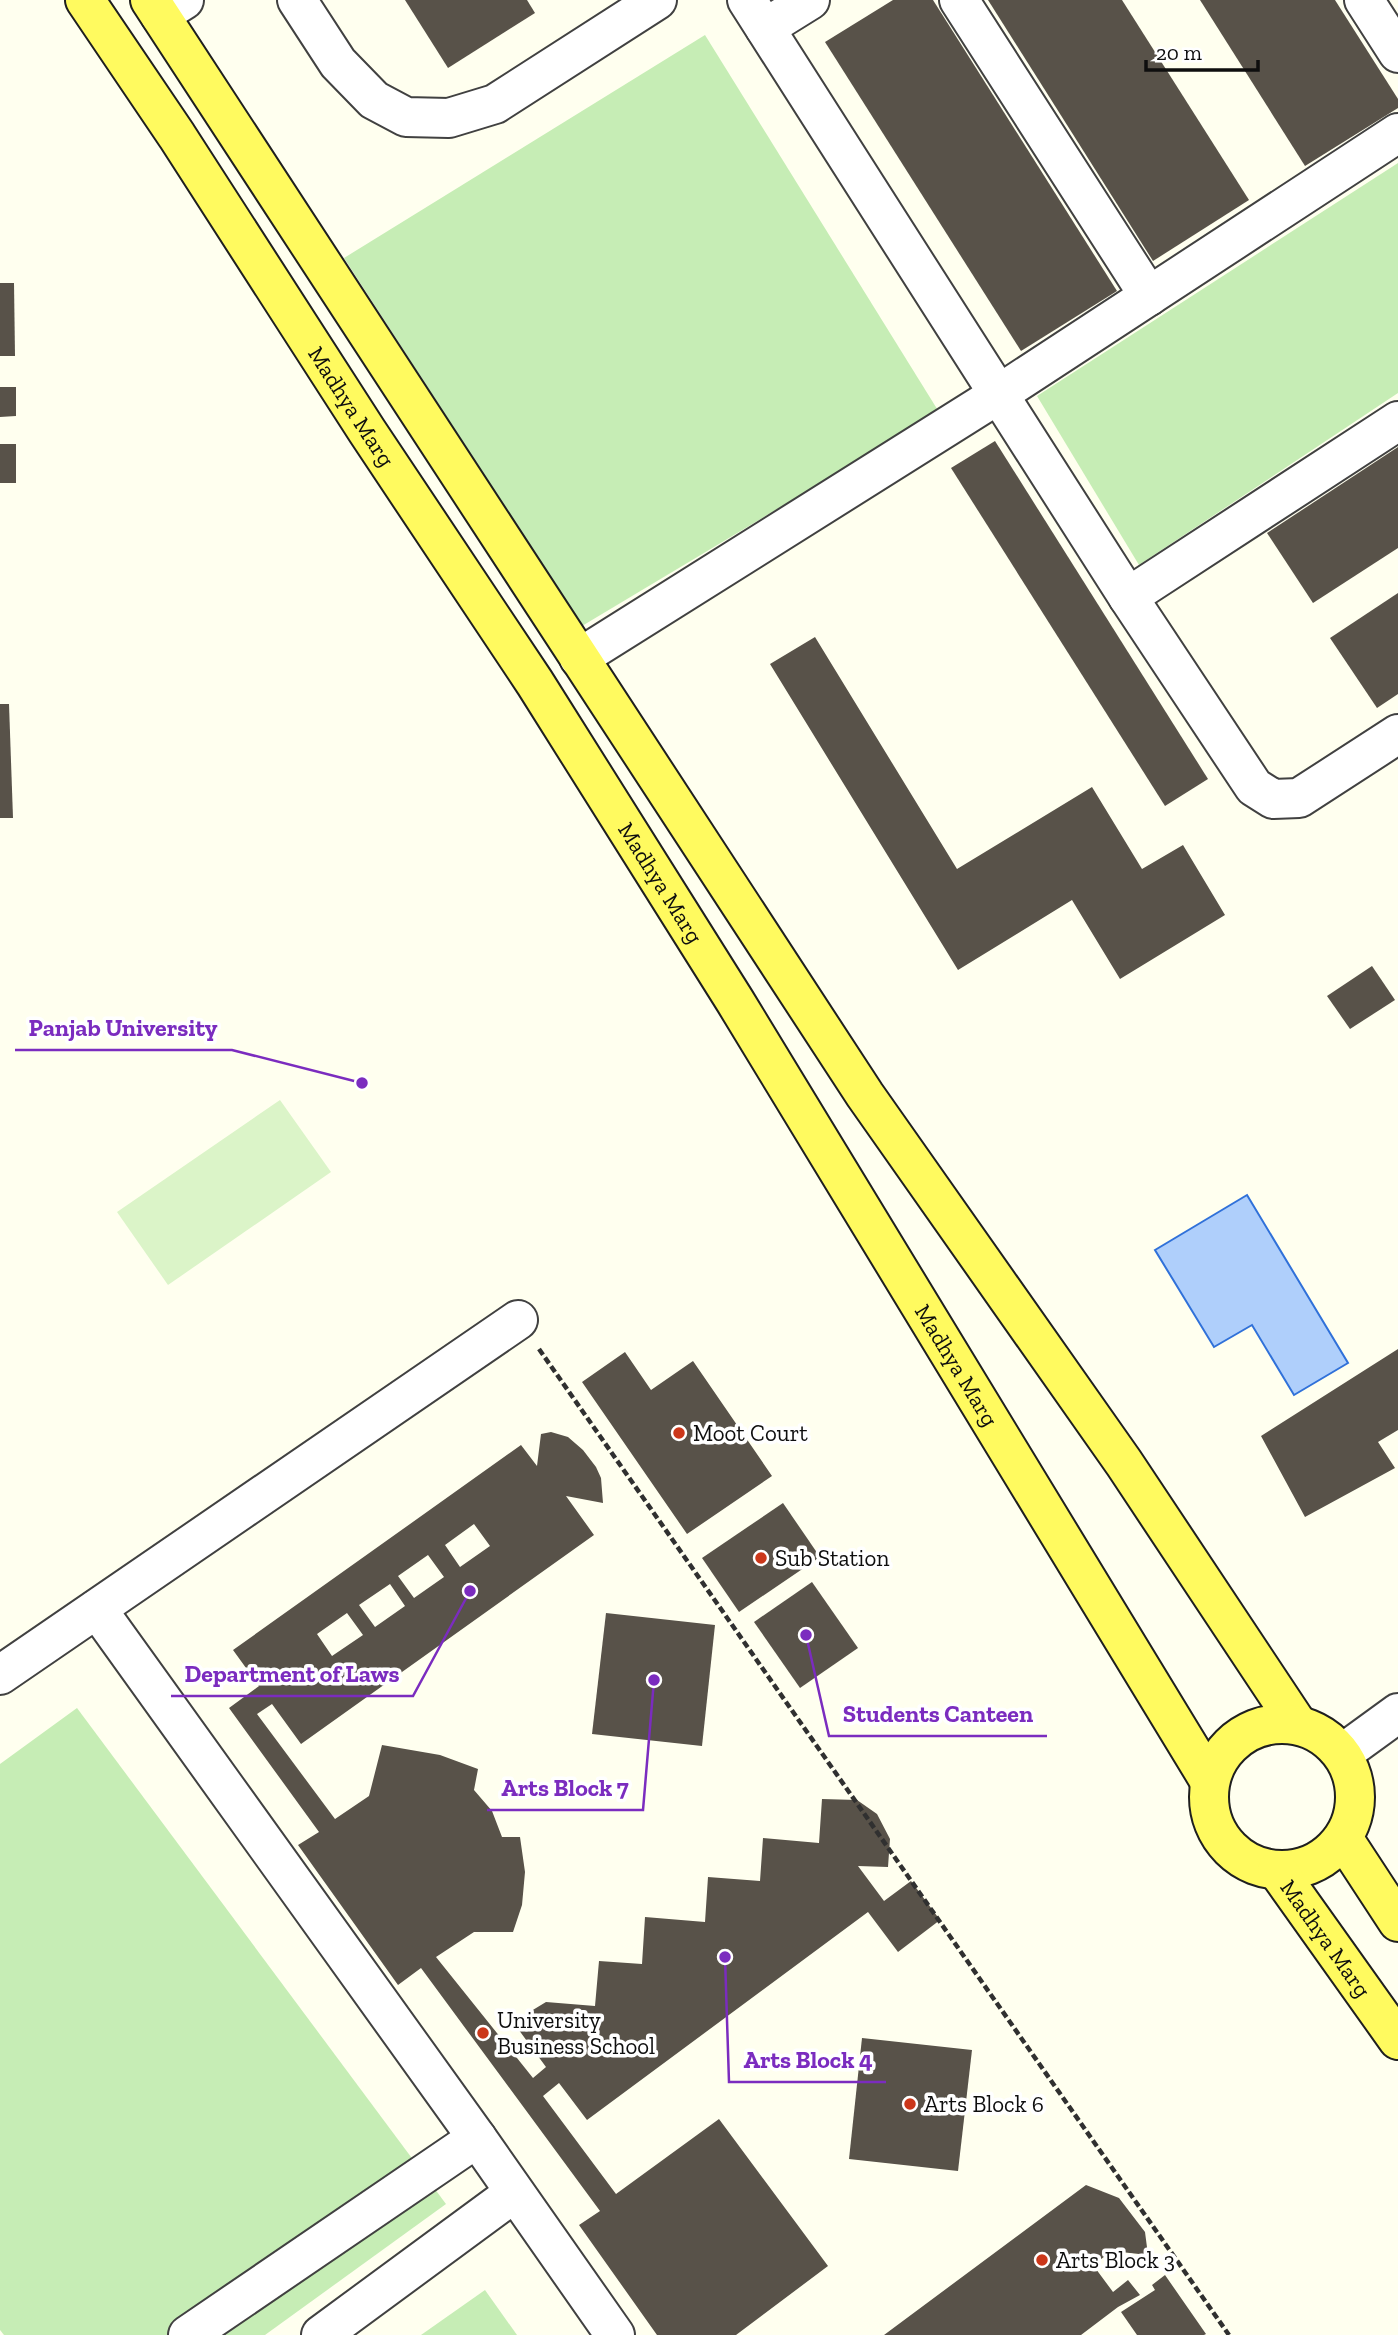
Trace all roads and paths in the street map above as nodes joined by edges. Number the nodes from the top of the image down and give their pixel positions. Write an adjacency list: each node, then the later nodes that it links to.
1 (85, 0): 21 (main road, Madhya Marg)
2 (297, 0): 3 (street)
3 (657, 0)
4 (810, 0): 7 (street)
5 (959, 0): 9 (street)
6 (165, 5): 13 (main road)
7 (756, 14): 10 (street)
8 (1398, 134): 9 (street)
9 (1149, 296): 10 (street)
10 (999, 394): 12 (street); 13 (street)
11 (1398, 421): 12 (street)
12 (1128, 597): 14 (street)
13 (579, 658): 19 (main road)
14 (1398, 734)
15 (518, 1320): 16 (street); 31 (path)
16 (97, 1609): 17 (street); 26 (street)
17 (0, 1675)
18 (1398, 1713): 20 (street)
19 (1298, 1725): 20 (main road); 21 (main road)
20 (1343, 1753): 22 (main road)
21 (1209, 1780): 23 (main road)
22 (1343, 1838): 23 (main road); 24 (main road)
23 (1277, 1871): 25 (main road, Madhya Marg)
24 (1398, 1922)
25 (1398, 2040)
26 (477, 2138): 27 (street); 28 (street)
27 (514, 2193): 29 (street); 30 (street)
28 (188, 2335)
29 (321, 2335)
30 (615, 2335)
31 (1229, 2335)

